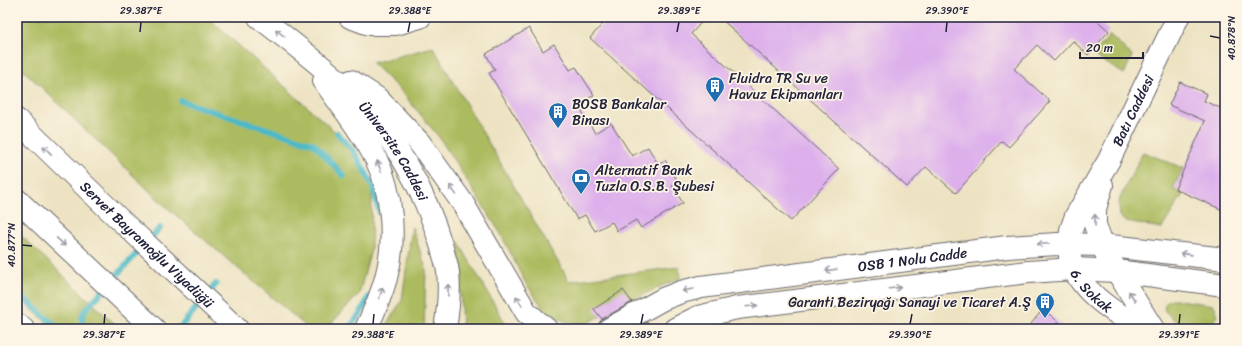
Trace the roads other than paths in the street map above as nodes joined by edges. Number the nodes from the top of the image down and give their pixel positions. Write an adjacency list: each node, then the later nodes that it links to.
1 (259, 17): 5 (main road, Üniversite Caddesi, one-way to 1)
2 (350, 17): 3 (main road)
3 (420, 17)
4 (1178, 17): 7 (main road, Batı Caddesi)
5 (301, 49): 19 (main road, one-way to 5); 20 (main road, Üniversite Caddesi, one-way to 5); 21 (main road, one-way to 5)
6 (17, 120): 18 (main road, Servet Bayramoğlu Viyadüğü, one-way to 6)
7 (1109, 160): 9 (main road, Batı Caddesi); 10 (main road, Batı Caddesi, one-way to 7)
8 (17, 200): 17 (main road, one-way to 17)
9 (1071, 257): 10 (main road, OSB 1 Nolu Cadde); 10 (main road, OSB 1 Nolu Cadde); 13 (main road, OSB 1 Nolu Cadde, one-way to 13); 14 (main road, OSB 1 Nolu Cadde, one-way to 9); 24 (main road, 6. Sokak)
10 (1108, 257): 11 (main road, OSB 1 Nolu Cadde, one-way to 10); 12 (main road, OSB 1 Nolu Cadde); 25 (main road, 6. Sokak, one-way to 10)
11 (1225, 259)
12 (1225, 285)
13 (713, 286): 14 (main road); 22 (main road, OSB 1 Nolu Cadde, one-way to 22)
14 (724, 319): 23 (main road, OSB 1 Nolu Cadde)
15 (17, 324): 16 (main road)
16 (23, 329)
17 (154, 329)
18 (237, 329)
19 (366, 329)
20 (445, 329)
21 (546, 329)
22 (609, 329)
23 (677, 329)
24 (1141, 329)
25 (1153, 329)

